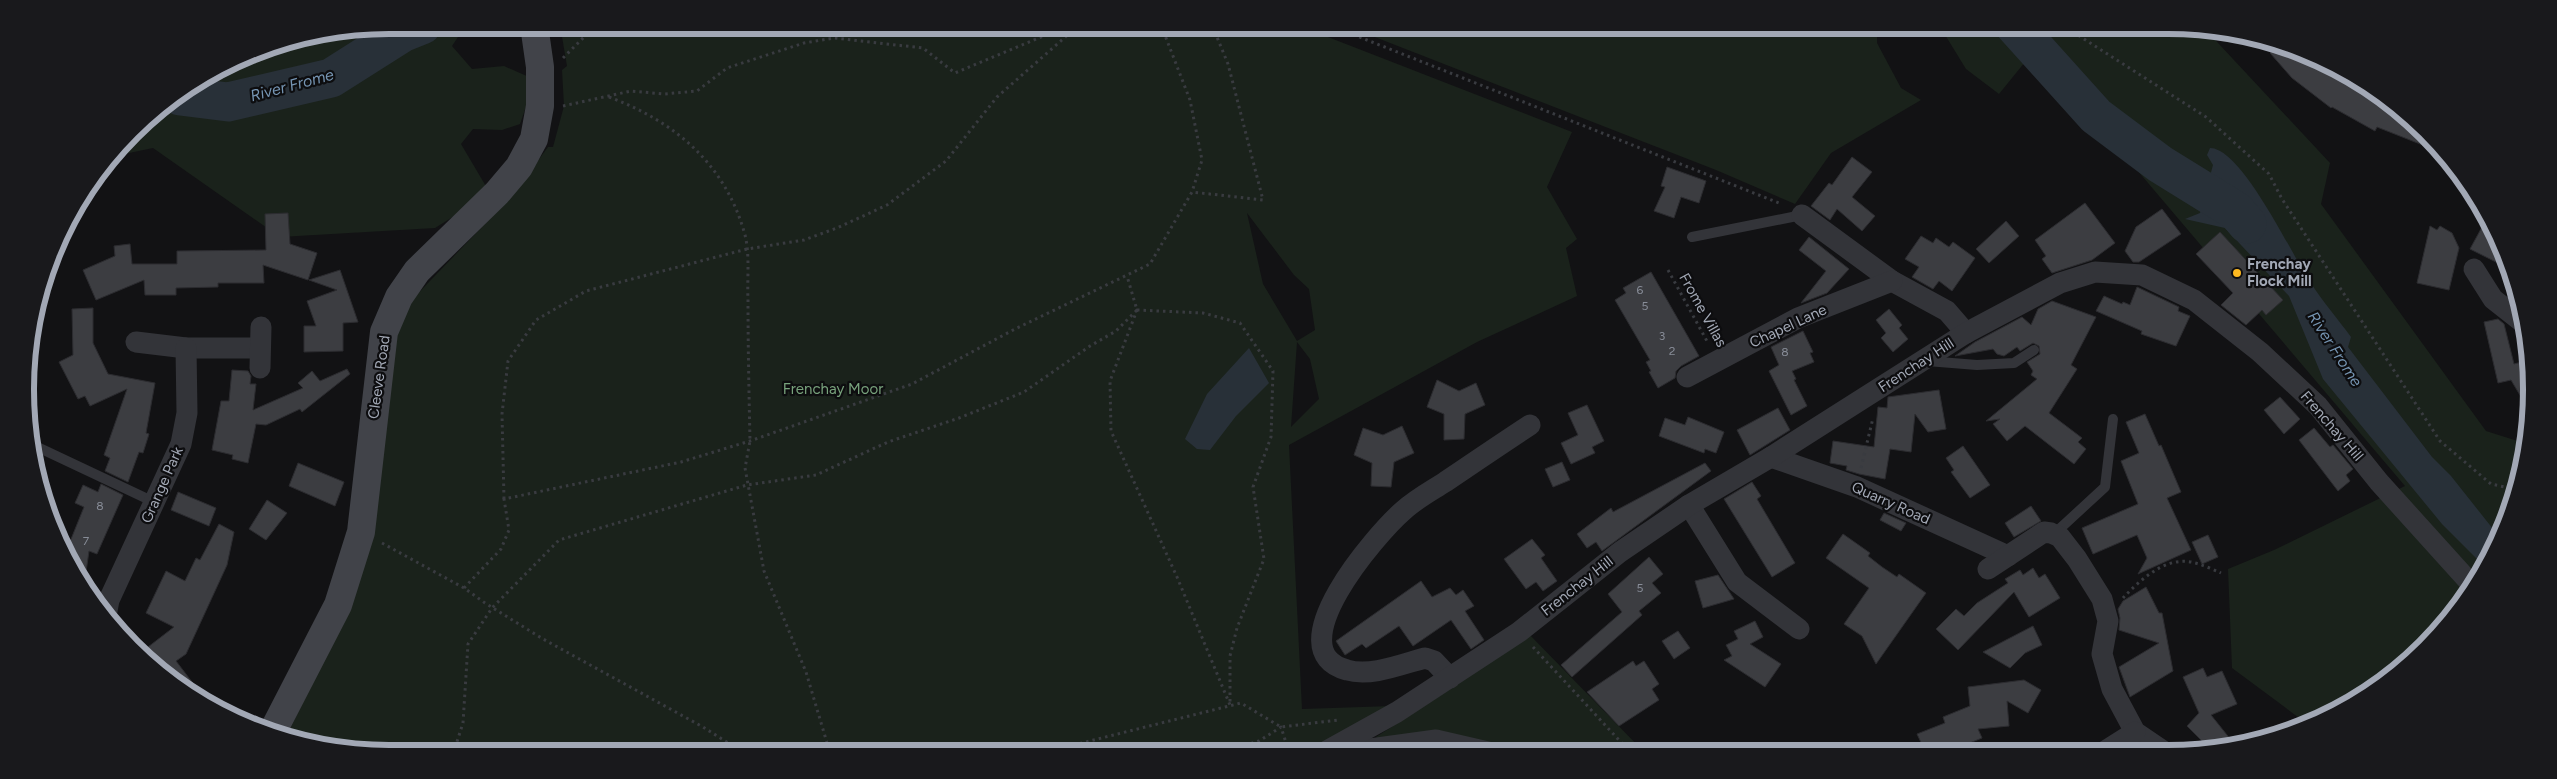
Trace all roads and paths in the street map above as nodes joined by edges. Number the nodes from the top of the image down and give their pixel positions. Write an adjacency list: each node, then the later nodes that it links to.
1 (535, 34): 9 (street, Cleeve Road)
2 (587, 34): 9 (path)
3 (1048, 34): 10 (path)
4 (1068, 34): 15 (path)
5 (1164, 34): 12 (path)
6 (1216, 34): 12 (path)
7 (1352, 34): 13 (path)
8 (2076, 34): 38 (path)
9 (540, 67): 11 (street, Cleeve Road)
10 (609, 97): 11 (path); 15 (path)
11 (540, 106): 42 (street, Cleeve Road)
12 (1192, 192): 18 (path)
13 (1802, 215): 14 (lane); 19 (street)
14 (1692, 237)
15 (747, 249): 33 (path); 39 (path)
16 (2474, 269): 21 (street)
17 (1668, 270): 27 (path, Frome Villas)
18 (1127, 276): 20 (path); 33 (path)
19 (1892, 281): 23 (street); 27 (street, Chapel Lane)
20 (1138, 310): 36 (path); 55 (path); 55 (path)
21 (2515, 317)
22 (261, 327): 25 (street)
23 (1966, 333): 28 (street, Frenchay Hill); 47 (street, Frenchay Hill)
24 (136, 342): 25 (street)
25 (186, 348): 40 (street, Grange Park)
26 (2034, 350): 28 (lane)
27 (1718, 361): 29 (street, Chapel Lane)
28 (1922, 361): 35 (street, Frenchay Hill)
29 (1687, 377)
30 (2113, 419): 43 (lane)
31 (1872, 421): 37 (path)
32 (1530, 425): 54 (street)
33 (750, 441): 36 (path); 39 (path)
34 (39, 448): 40 (lane)
35 (1771, 457): 37 (street, Quarry Road); 41 (street, Frenchay Hill)
36 (747, 485): 50 (path); 62 (path)
37 (1857, 487): 44 (street, Quarry Road)
38 (2509, 488)
39 (504, 499): 48 (path)
40 (154, 502): 49 (street, Grange Park)
41 (1689, 506): 52 (street); 53 (street, Frenchay Hill)
42 (361, 532): 48 (path); 57 (street, Cleeve Road)
43 (2054, 534): 44 (street); 51 (street)
44 (2008, 556): 45 (street)
45 (1988, 569)
46 (2221, 573): 51 (path)
47 (2468, 580)
48 (464, 588): 50 (path)
49 (108, 607)
50 (492, 608): 60 (path); 61 (path)
51 (2106, 616): 59 (street)
52 (1799, 629)
53 (1519, 632): 54 (street, Frenchay Hill); 69 (path)
54 (1450, 678): 66 (street, Frenchay Hill)
55 (1230, 706): 58 (path); 63 (path)
56 (1339, 720): 58 (path)
57 (276, 726)
58 (1281, 727): 64 (path); 65 (path)
59 (2135, 732): 70 (street); 71 (street)
60 (456, 745)
61 (731, 745)
62 (828, 745)
63 (1074, 745)
64 (1246, 745)
65 (1287, 745)
66 (1350, 745)
67 (1399, 745): 68 (street)
68 (1458, 745)
69 (1624, 745)
70 (2114, 745)
71 (2153, 745)

